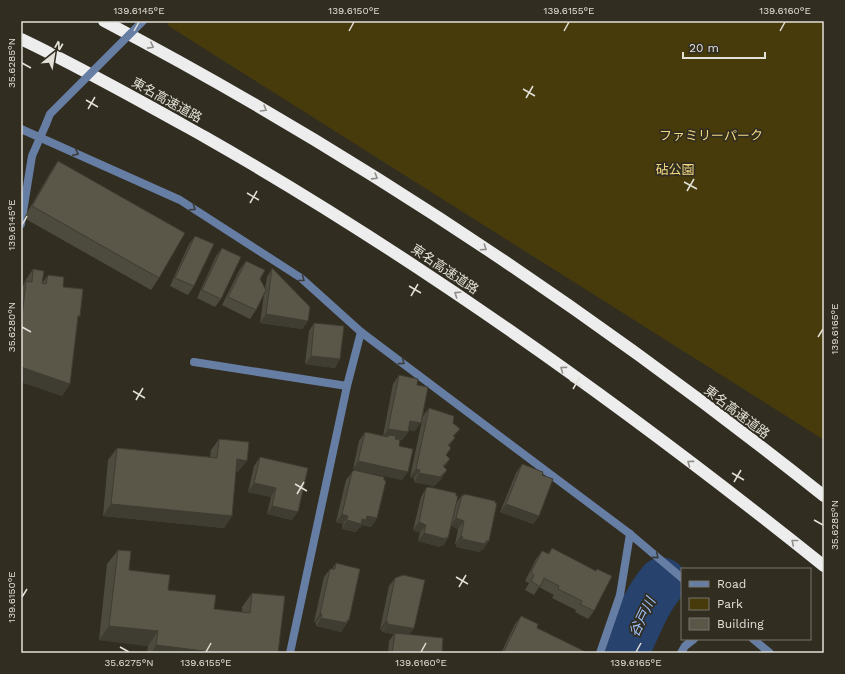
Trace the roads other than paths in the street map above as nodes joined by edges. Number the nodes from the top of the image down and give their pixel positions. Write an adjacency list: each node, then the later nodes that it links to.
1 (104, 21): 10 (highway, 東名高速道路, one-way to 10)
2 (143, 21): 5 (street, bridge)
3 (21, 40): 12 (highway, 東名高速道路, one-way to 3)
4 (21, 129): 5 (street)
5 (40, 137): 6 (street); 7 (street, one-way to 7)
6 (21, 224)
7 (361, 332): 9 (street); 11 (street, one-way to 11)
8 (194, 362): 9 (street)
9 (347, 386): 16 (street)
10 (824, 496)
11 (630, 534): 13 (street, one-way to 13); 17 (street)
12 (824, 566)
13 (681, 577)
14 (693, 640): 18 (street)
15 (755, 640): 19 (street)
16 (290, 653)
17 (600, 653)
18 (681, 653)
19 (770, 653)

